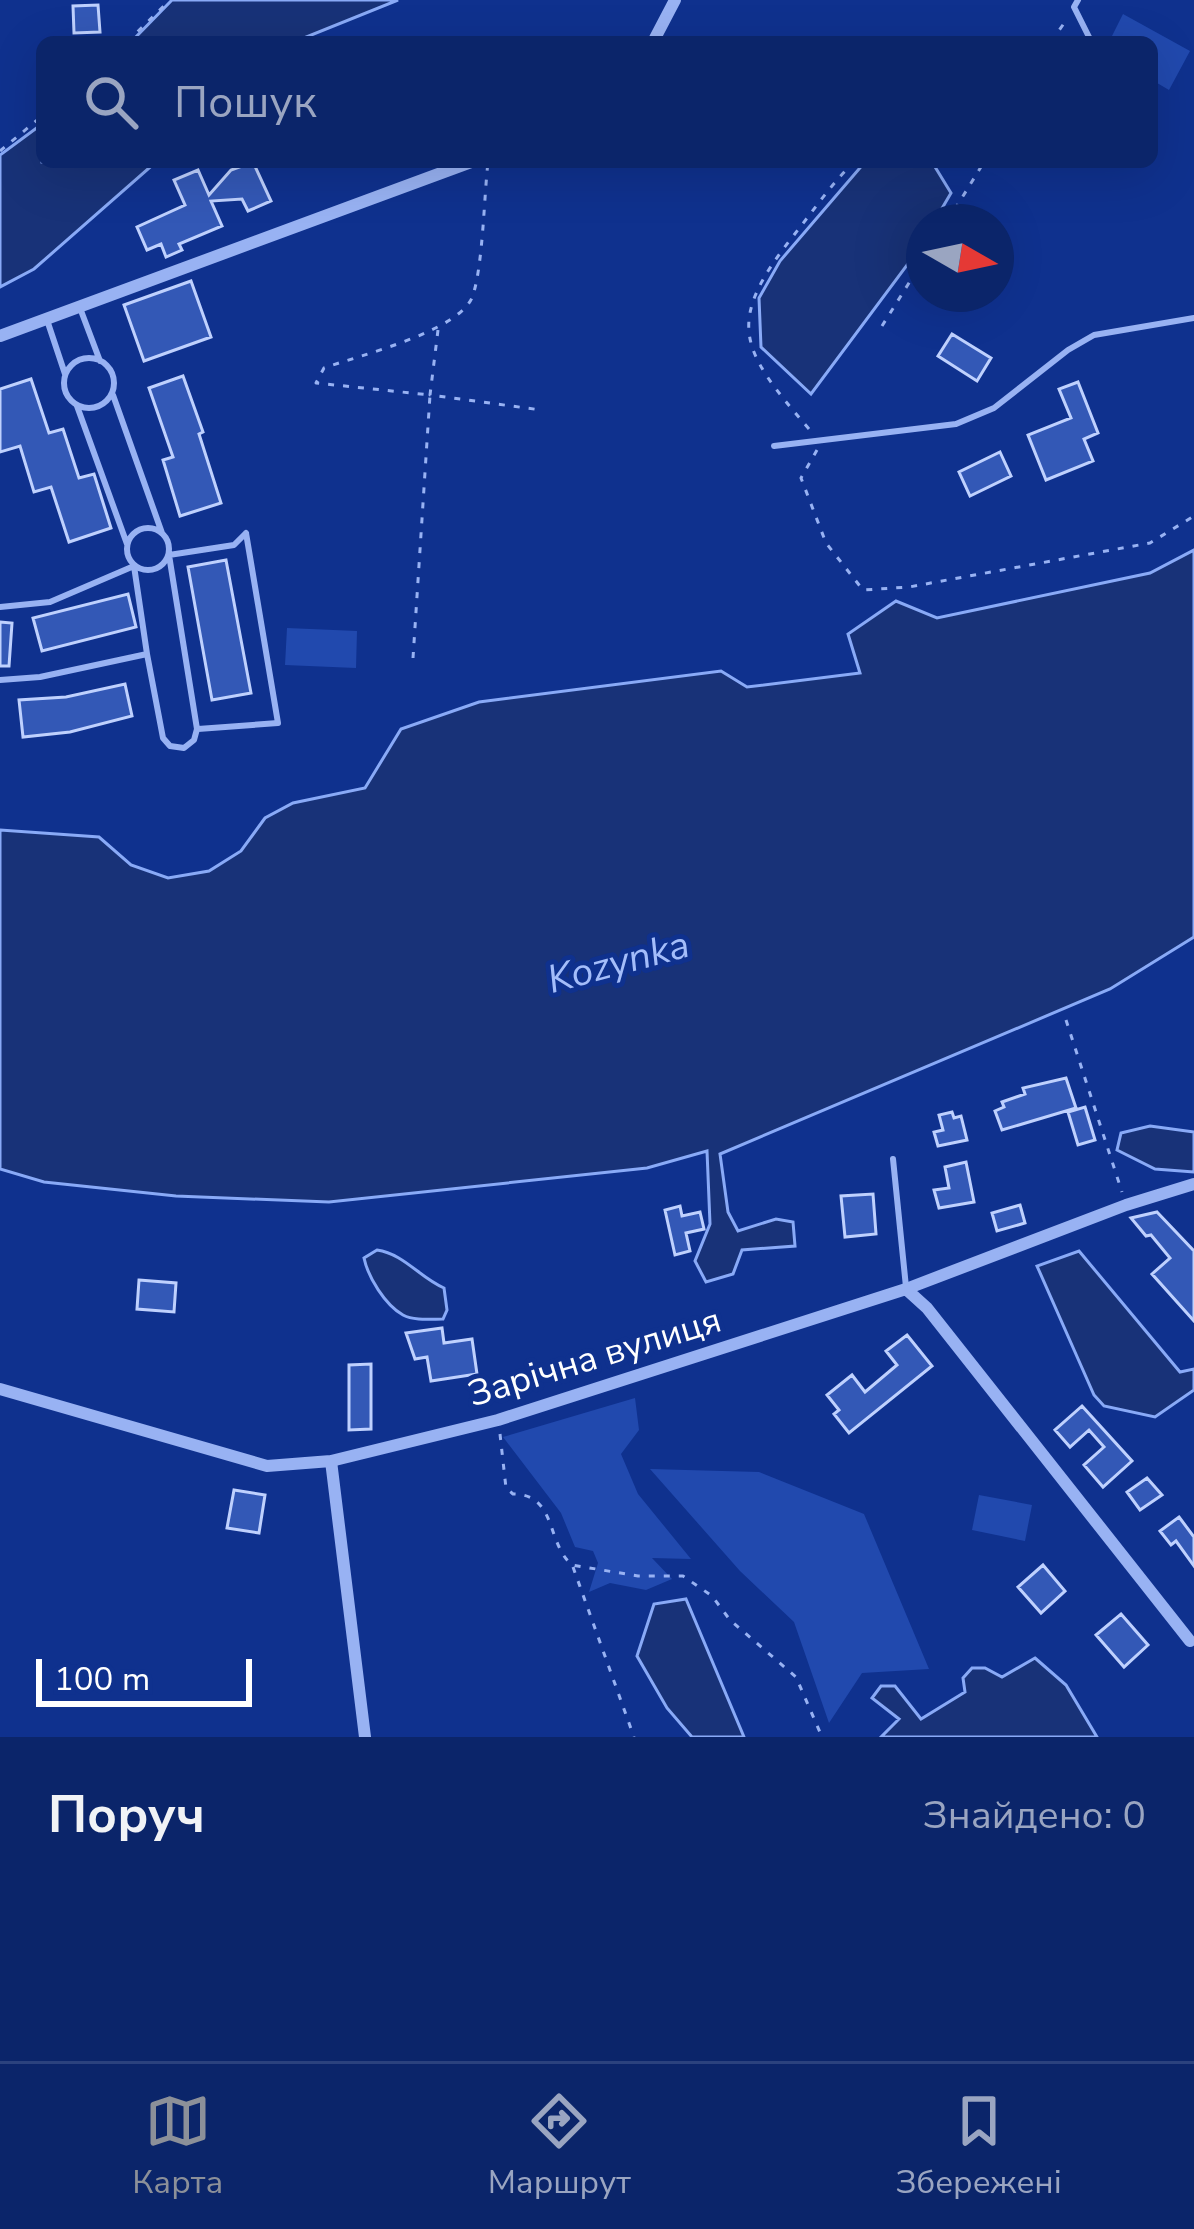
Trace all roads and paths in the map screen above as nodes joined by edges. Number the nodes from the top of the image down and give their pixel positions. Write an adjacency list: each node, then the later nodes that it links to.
1 (170, 0): 4 (path)
2 (675, 0): 5 (street)
3 (1076, 4): 6 (path); 7 (lane)
4 (133, 36)
5 (656, 36)
6 (1055, 36)
7 (1089, 36)
8 (36, 121): 9 (path)
9 (0, 151)
10 (454, 168): 16 (street)
11 (487, 168): 20 (path)
12 (849, 168): 28 (path)
13 (980, 168): 14 (path)
14 (958, 204)
15 (906, 288): 19 (path)
16 (80, 308): 18 (street); 22 (lane)
17 (1194, 318): 28 (lane)
18 (47, 320): 21 (street); 23 (lane)
19 (882, 326)
20 (438, 328): 25 (path); 25 (path)
21 (0, 336)
22 (100, 361): 23 (lane); 24 (lane)
23 (65, 374): 26 (lane)
24 (112, 394): 26 (lane); 31 (lane)
25 (430, 394): 27 (path); 37 (path)
26 (77, 406): 32 (lane)
27 (542, 410)
28 (821, 443): 29 (lane); 30 (path)
29 (774, 446)
30 (1194, 516)
31 (162, 533): 32 (lane); 33 (lane)
32 (127, 544): 34 (lane)
33 (169, 555): 34 (lane); 39 (lane); 39 (lane)
34 (134, 566): 35 (lane); 36 (lane)
35 (0, 608)
36 (147, 654): 38 (lane); 39 (lane)
37 (413, 658)
38 (0, 680)
39 (197, 729)
40 (1066, 1020): 43 (path)
41 (893, 1159): 44 (lane)
42 (1194, 1184): 43 (street, Зарічна вулиця)
43 (1126, 1205): 44 (street, Зарічна вулиця)
44 (906, 1289): 46 (street, Зарічна вулиця); 49 (street)
45 (0, 1389): 47 (street, Зарічна вулиця)
46 (498, 1420): 47 (street, Зарічна вулиця); 48 (path)
47 (331, 1461): 50 (street)
48 (572, 1565): 51 (path); 52 (path)
49 (1190, 1641)
50 (365, 1737)
51 (634, 1737)
52 (822, 1737)

